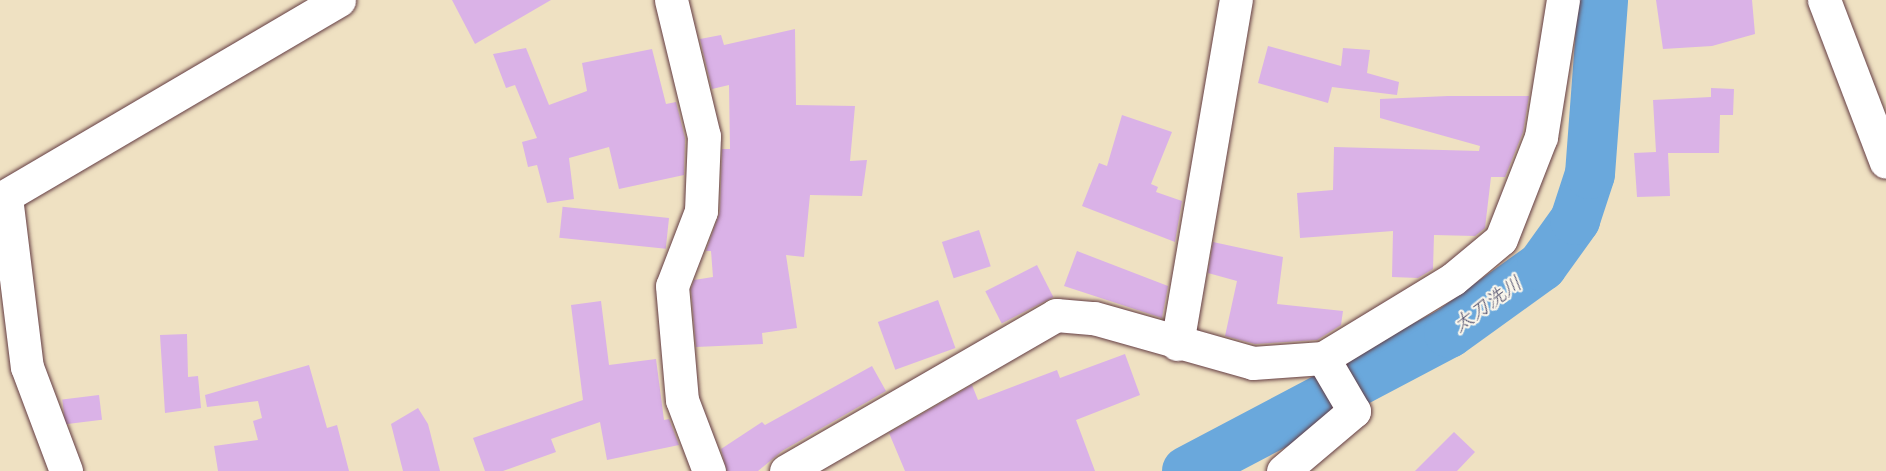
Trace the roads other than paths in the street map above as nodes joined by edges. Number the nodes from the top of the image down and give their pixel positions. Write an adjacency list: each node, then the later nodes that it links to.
1 (339, 0): 7 (street)
2 (670, 0): 11 (street)
3 (1236, 0): 8 (street)
4 (1563, 0): 9 (street)
5 (1824, 0): 6 (street)
6 (1886, 162)
7 (3, 198): 10 (street)
8 (1177, 344): 9 (street); 12 (street)
9 (1323, 358): 13 (street)
10 (66, 471)
11 (709, 471)
12 (786, 471)
13 (1283, 471)

